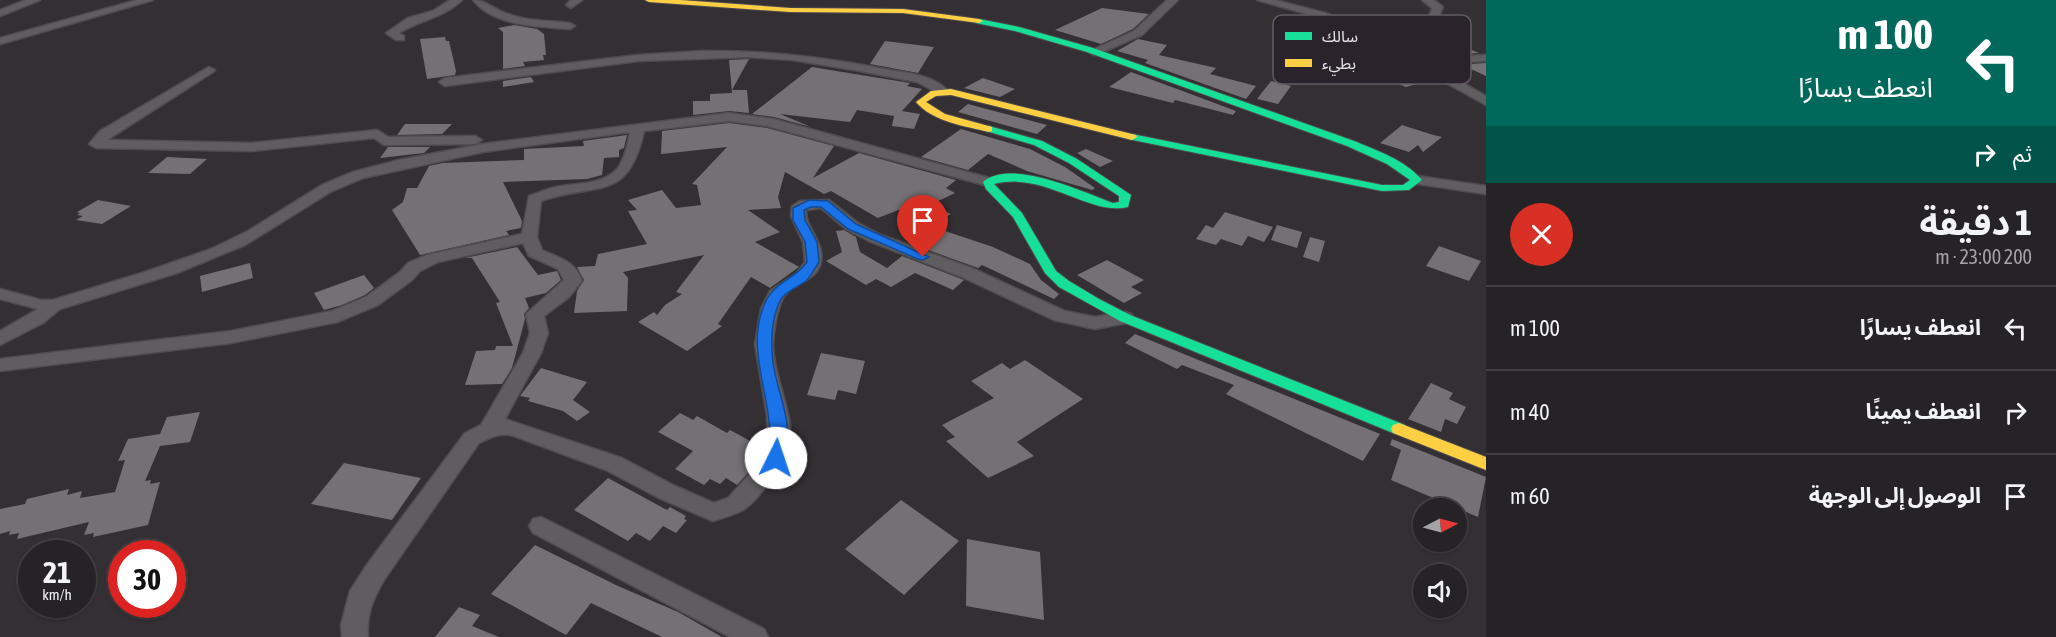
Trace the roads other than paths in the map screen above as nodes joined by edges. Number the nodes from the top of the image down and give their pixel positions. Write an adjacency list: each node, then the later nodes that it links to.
1 (35, 0): 9 (street)
2 (148, 0): 14 (street)
3 (457, 0): 13 (street)
4 (478, 0): 12 (street)
5 (649, 0): 15 (main road)
6 (1173, 0): 15 (street)
7 (1262, 0): 10 (street)
8 (1427, 0): 11 (street)
9 (0, 13)
10 (1320, 15)
11 (1434, 15)
12 (570, 26)
13 (400, 38)
14 (0, 41)
15 (1094, 52): 25 (main road)
16 (1486, 58): 17 (street)
17 (1471, 59)
18 (209, 70): 24 (street)
19 (445, 82): 21 (street)
20 (1458, 84): 22 (street)
21 (942, 91): 25 (main road); 26 (main road)
22 (1486, 101)
23 (638, 128): 24 (street); 26 (street); 28 (street)
24 (506, 146): 30 (street)
25 (1417, 180): 27 (street)
26 (988, 182): 31 (main road)
27 (1486, 190)
28 (529, 237): 33 (street); 34 (street)
29 (0, 294): 30 (street)
30 (54, 304): 32 (street)
31 (1125, 318): 34 (street); 35 (main road)
32 (0, 339)
33 (0, 365)
34 (488, 430): 37 (street)
35 (1486, 464)
36 (541, 526): 38 (street)
37 (355, 637)
38 (755, 637)

